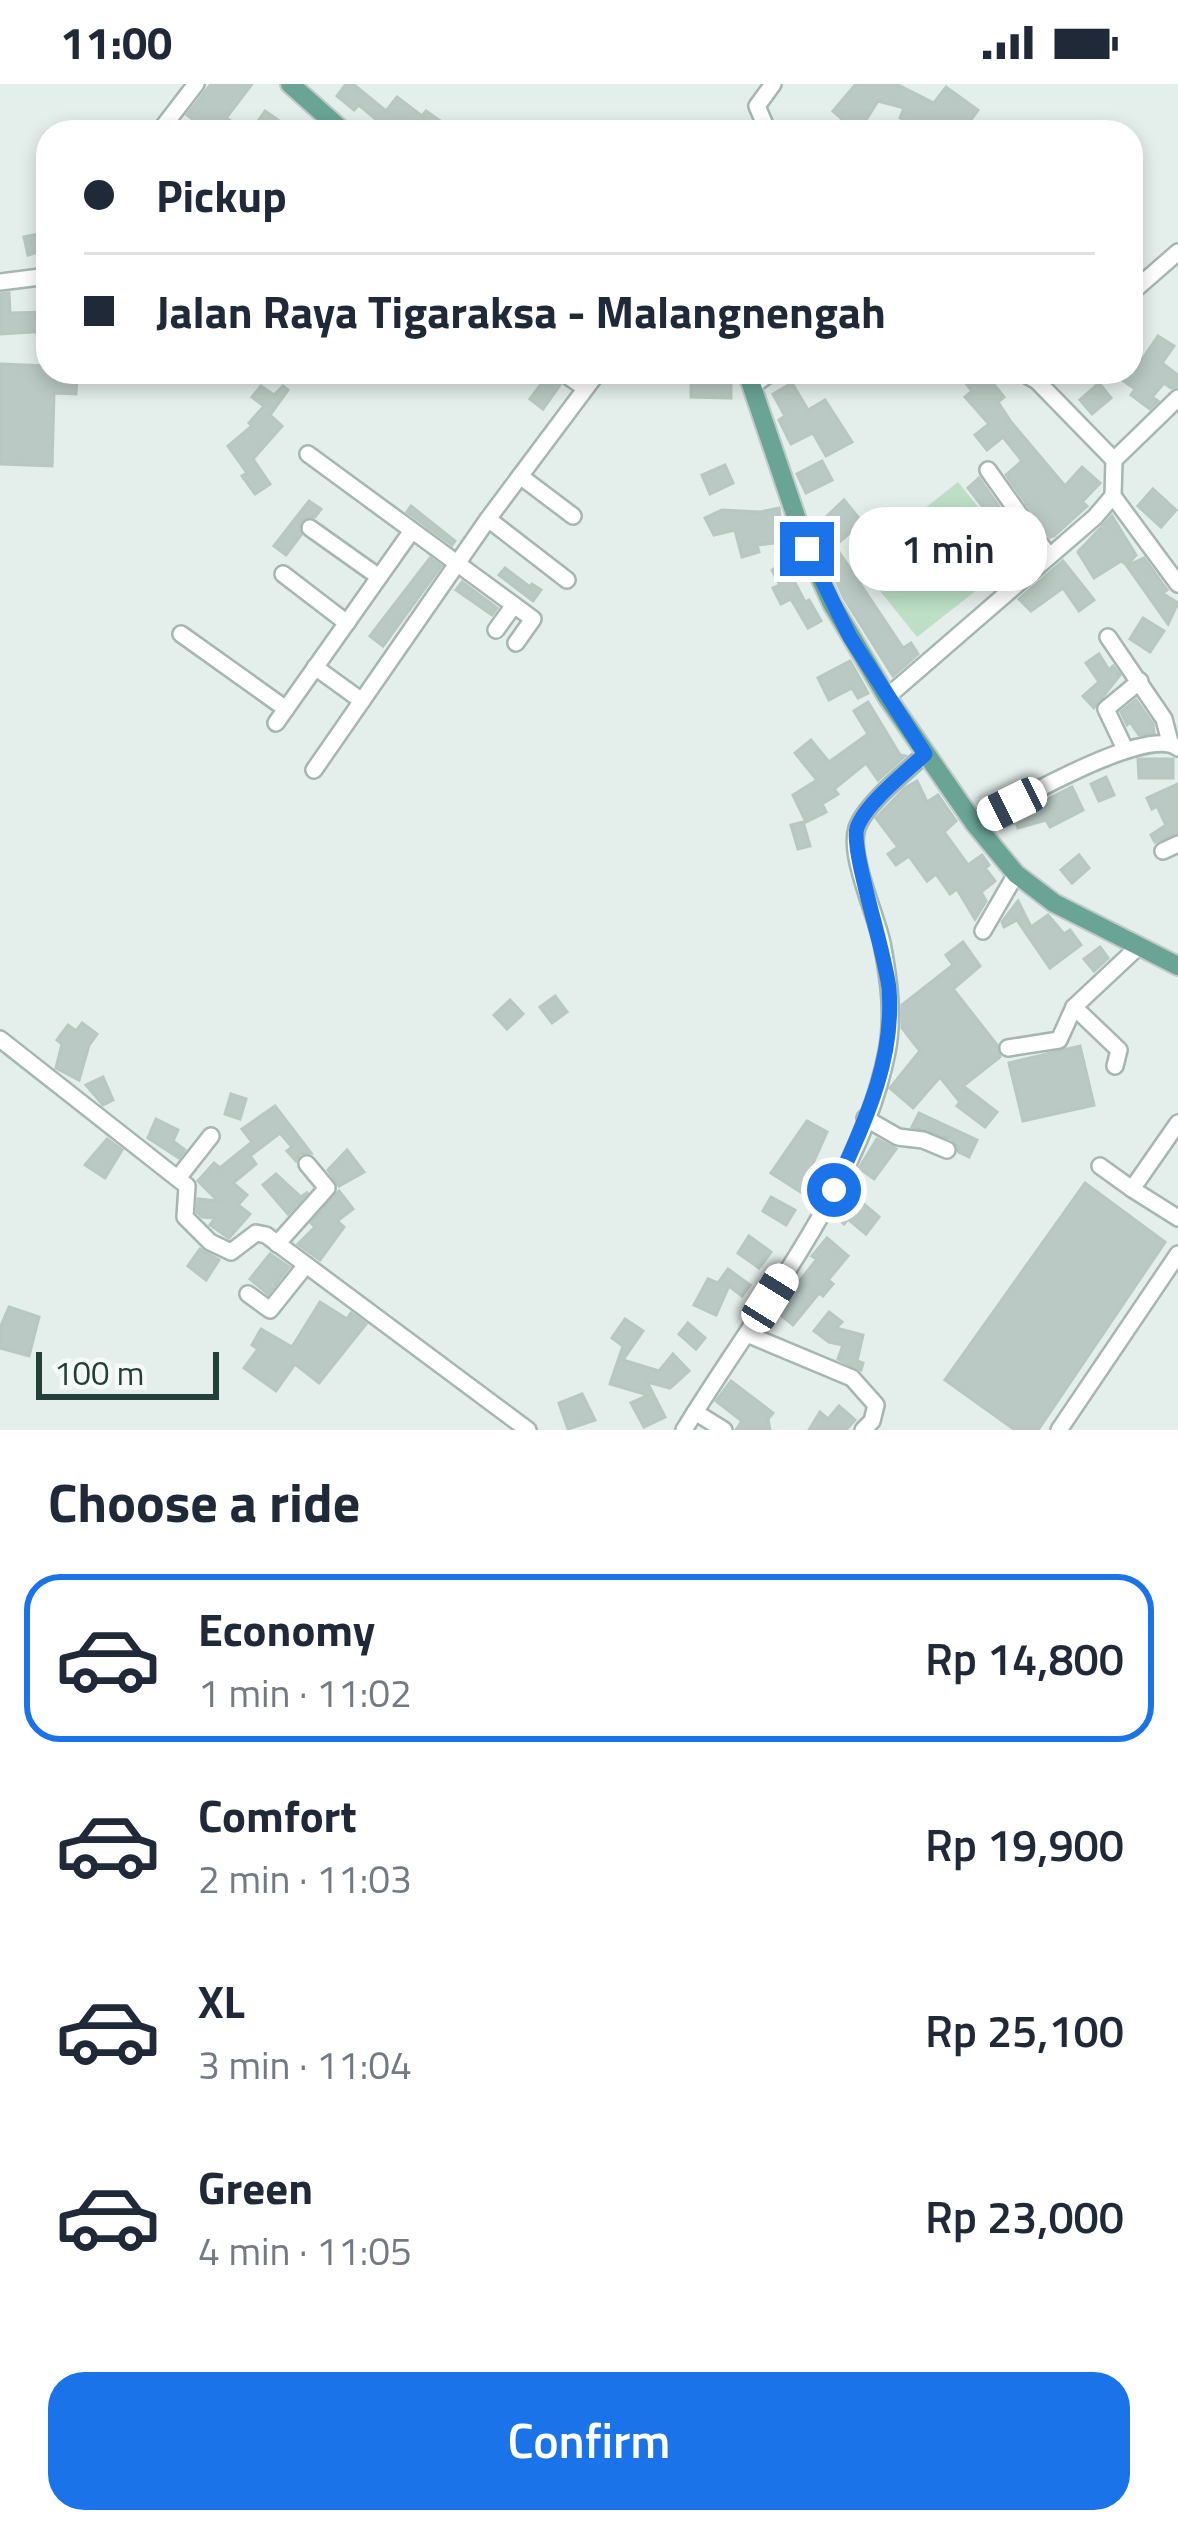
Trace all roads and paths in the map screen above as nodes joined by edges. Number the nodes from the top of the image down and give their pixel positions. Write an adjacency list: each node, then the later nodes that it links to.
1 (196, 84): 4 (street)
2 (290, 84): 5 (main road)
3 (773, 84): 6 (street)
4 (168, 120)
5 (330, 120)
6 (763, 120)
7 (1178, 252): 10 (street)
8 (36, 278): 9 (street)
9 (0, 282)
10 (1143, 283)
11 (579, 384): 15 (street)
12 (588, 384): 15 (street)
13 (752, 384): 40 (main road)
14 (1049, 384): 18 (street)
15 (585, 388): 20 (street)
16 (1178, 398): 18 (street)
17 (308, 454): 25 (street)
18 (1114, 460): 21 (street)
19 (988, 470): 26 (street)
20 (520, 476): 22 (street); 23 (street)
21 (1113, 496): 26 (street); 31 (street)
22 (573, 515)
23 (488, 519): 27 (street); 30 (street)
24 (310, 528): 29 (street)
25 (411, 532): 27 (street); 29 (street)
26 (1049, 556): 40 (street)
27 (457, 565): 32 (street); 41 (street)
28 (283, 574): 33 (street)
29 (379, 577): 33 (street)
30 (567, 580)
31 (1178, 584)
32 (514, 605): 34 (street); 37 (street)
33 (346, 623): 38 (street)
34 (496, 630)
35 (181, 634): 38 (street)
36 (1108, 637): 39 (street)
37 (516, 643)
38 (315, 667): 41 (street)
39 (1140, 681): 42 (street); 43 (street)
40 (887, 697): 44 (main road)
41 (362, 701): 45 (street)
42 (1174, 745): 43 (street)
43 (1125, 749): 46 (street)
44 (925, 754): 46 (main road); 55 (street)
45 (314, 770)
46 (974, 823): 47 (main road)
47 (1016, 874): 48 (street); 49 (main road)
48 (983, 931)
49 (1138, 947): 50 (main road); 51 (street)
50 (1178, 966)
51 (1074, 1007): 53 (street); 54 (street)
52 (0, 1039): 61 (street)
53 (1008, 1048)
54 (1115, 1066)
55 (865, 1118): 58 (street); 68 (street)
56 (1178, 1123): 62 (street)
57 (211, 1136): 61 (street)
58 (947, 1150)
59 (308, 1164): 64 (street)
60 (1100, 1166): 62 (street)
61 (178, 1178): 64 (street)
62 (1132, 1189): 63 (street)
63 (1178, 1218)
64 (278, 1244): 66 (street)
65 (1178, 1254): 74 (street)
66 (306, 1265): 67 (street); 70 (street)
67 (248, 1294)
68 (747, 1334): 69 (street); 73 (street)
69 (695, 1412): 71 (street); 72 (street)
70 (527, 1430)
71 (684, 1430)
72 (724, 1430)
73 (863, 1430)
74 (1059, 1430)

